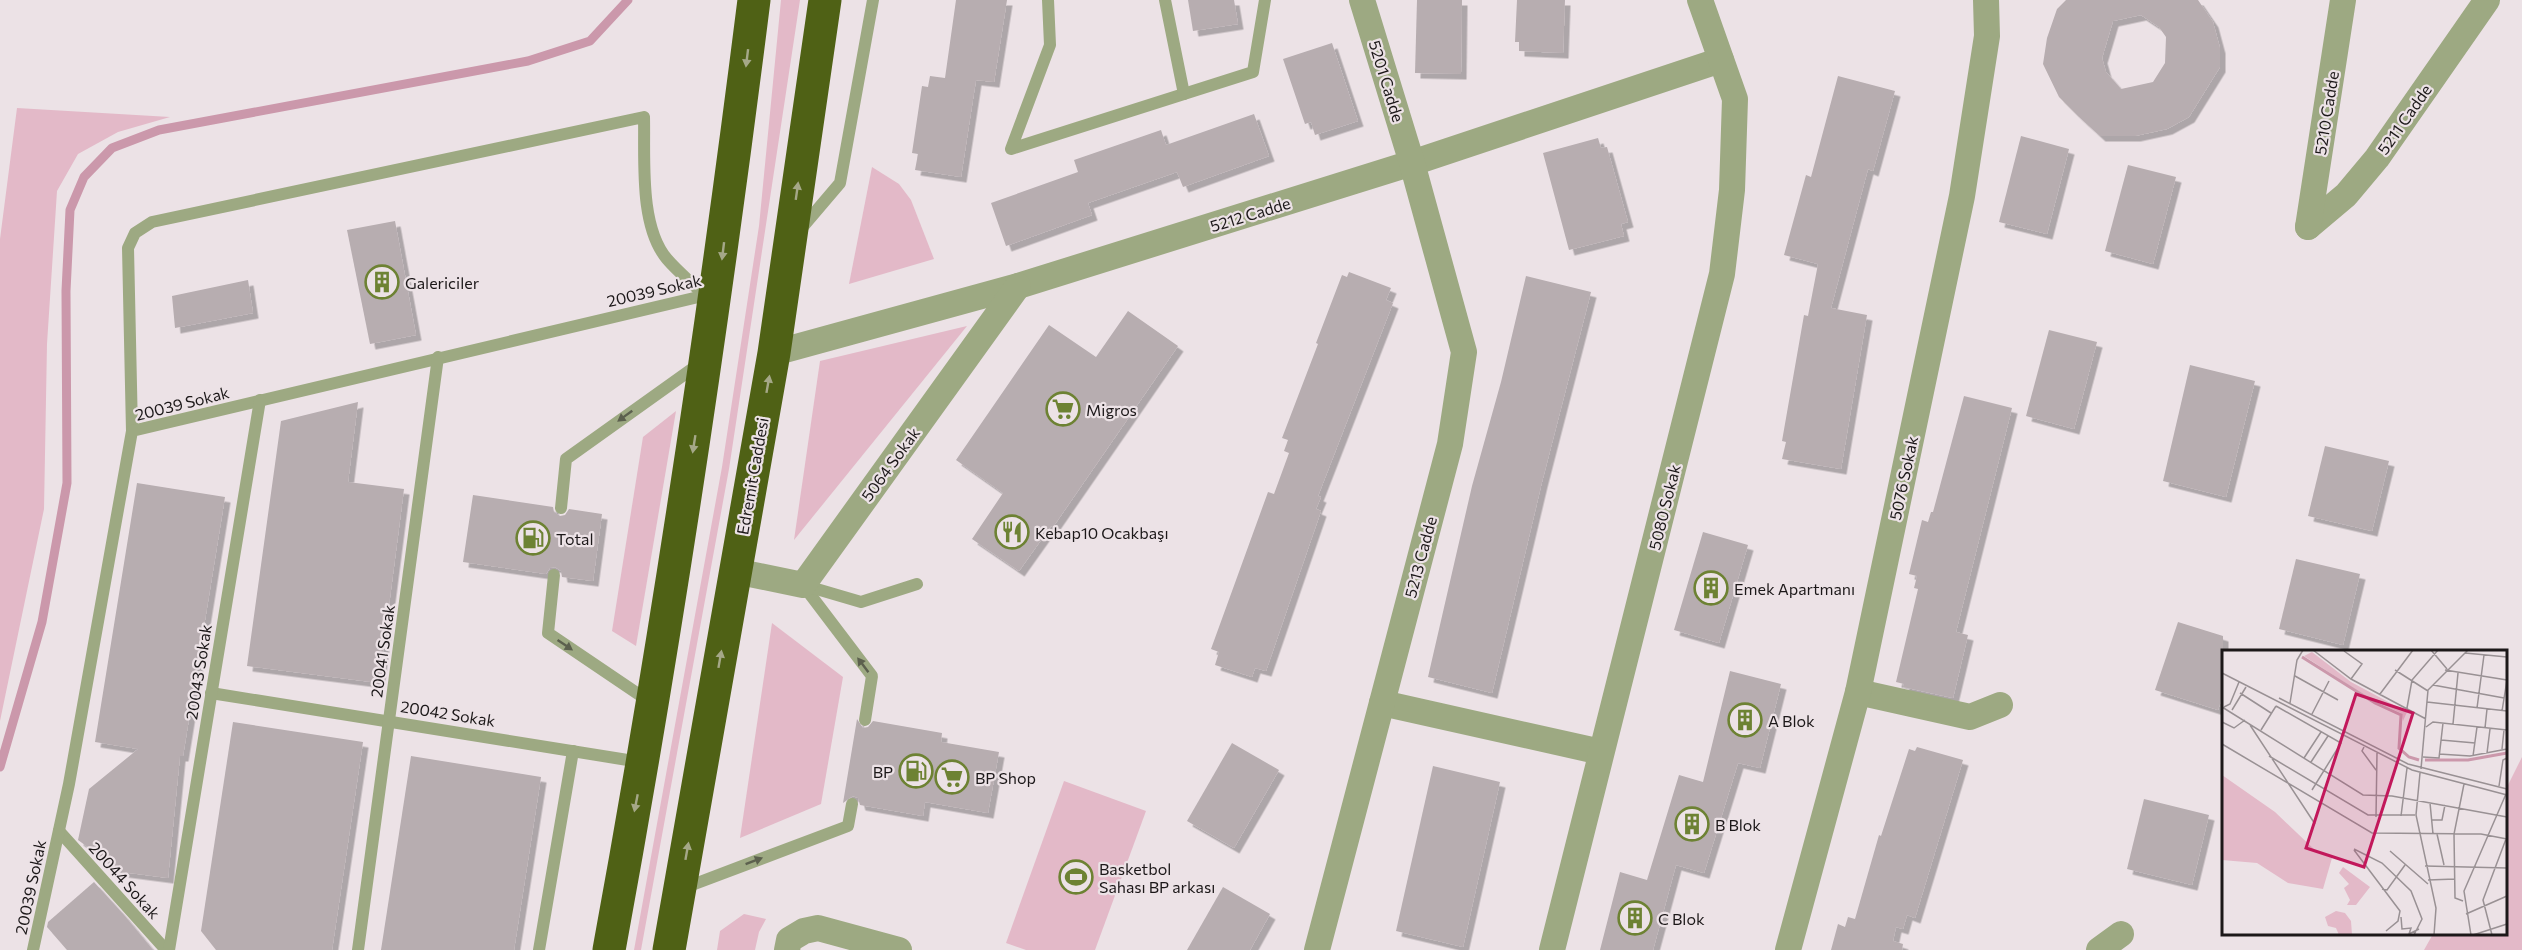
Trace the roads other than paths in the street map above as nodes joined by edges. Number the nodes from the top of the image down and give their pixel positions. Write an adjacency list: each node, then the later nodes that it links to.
1 (754, 0): 18 (highway, one-way to 18)
2 (825, 0): 16 (highway, Edremit Caddesi, one-way to 2)
3 (873, 0): 16 (lane)
4 (1048, 0): 13 (lane)
5 (1165, 0): 13 (lane)
6 (1265, 0): 13 (lane)
7 (1362, 0): 14 (street, 5201 Cadde)
8 (1700, 0): 12 (street, 5080 Sokak)
9 (1986, 0): 29 (street, 5076 Sokak)
10 (2343, 0): 15 (street, 5210 Cadde)
11 (2487, 0): 15 (street, 5211 Cadde)
12 (1721, 60): 14 (street, 5212 Cadde); 37 (street, 5080 Sokak)
13 (1184, 94)
14 (1412, 163): 17 (street, 5212 Cadde); 31 (street, 5213 Cadde)
15 (2308, 227)
16 (790, 242): 19 (highway, Edremit Caddesi)
17 (1018, 286): 19 (street, 5212 Cadde); 28 (street, 5064 Sokak)
18 (711, 294): 20 (lane, 20039 Sokak); 21 (highway); 23 (lane)
19 (774, 353): 25 (highway, Edremit Caddesi, one-way to 19)
20 (438, 357): 22 (lane, 20039 Sokak); 34 (lane, 20041 Sokak)
21 (707, 358): 24 (lane, one-way to 24); 32 (highway, one-way to 32)
22 (260, 400): 23 (lane, 20039 Sokak); 30 (lane, 20043 Sokak)
23 (132, 431): 40 (lane, 20039 Sokak)
24 (561, 508)
25 (735, 571): 28 (street); 41 (highway, Edremit Caddesi, one-way to 25)
26 (554, 575): 32 (lane, one-way to 32)
27 (917, 584): 28 (lane)
28 (803, 585): 35 (lane, one-way to 28)
29 (1858, 692): 33 (street); 53 (street, 5076 Sokak)
30 (211, 693): 34 (lane, 20042 Sokak); 44 (lane, 20043 Sokak)
31 (1382, 703): 37 (street); 51 (street, 5213 Cadde)
32 (653, 705): 38 (highway)
33 (2000, 705)
34 (389, 720): 36 (lane, 20042 Sokak); 45 (lane, 20041 Sokak)
35 (865, 720)
36 (573, 751): 38 (lane, 20042 Sokak); 46 (lane)
37 (1601, 752): 52 (street, 5080 Sokak)
38 (644, 762): 47 (highway, one-way to 47)
39 (852, 804): 41 (lane, one-way to 39)
40 (59, 831): 43 (lane, 20039 Sokak); 44 (lane, 20044 Sokak)
41 (680, 890): 48 (highway, Edremit Caddesi)
42 (2121, 934): 54 (street)
43 (33, 950)
44 (167, 950)
45 (358, 950)
46 (539, 950)
47 (609, 950)
48 (669, 950)
49 (787, 950): 50 (street)
50 (899, 950)
51 (1317, 950)
52 (1552, 950)
53 (1788, 950)
54 (2099, 950)

